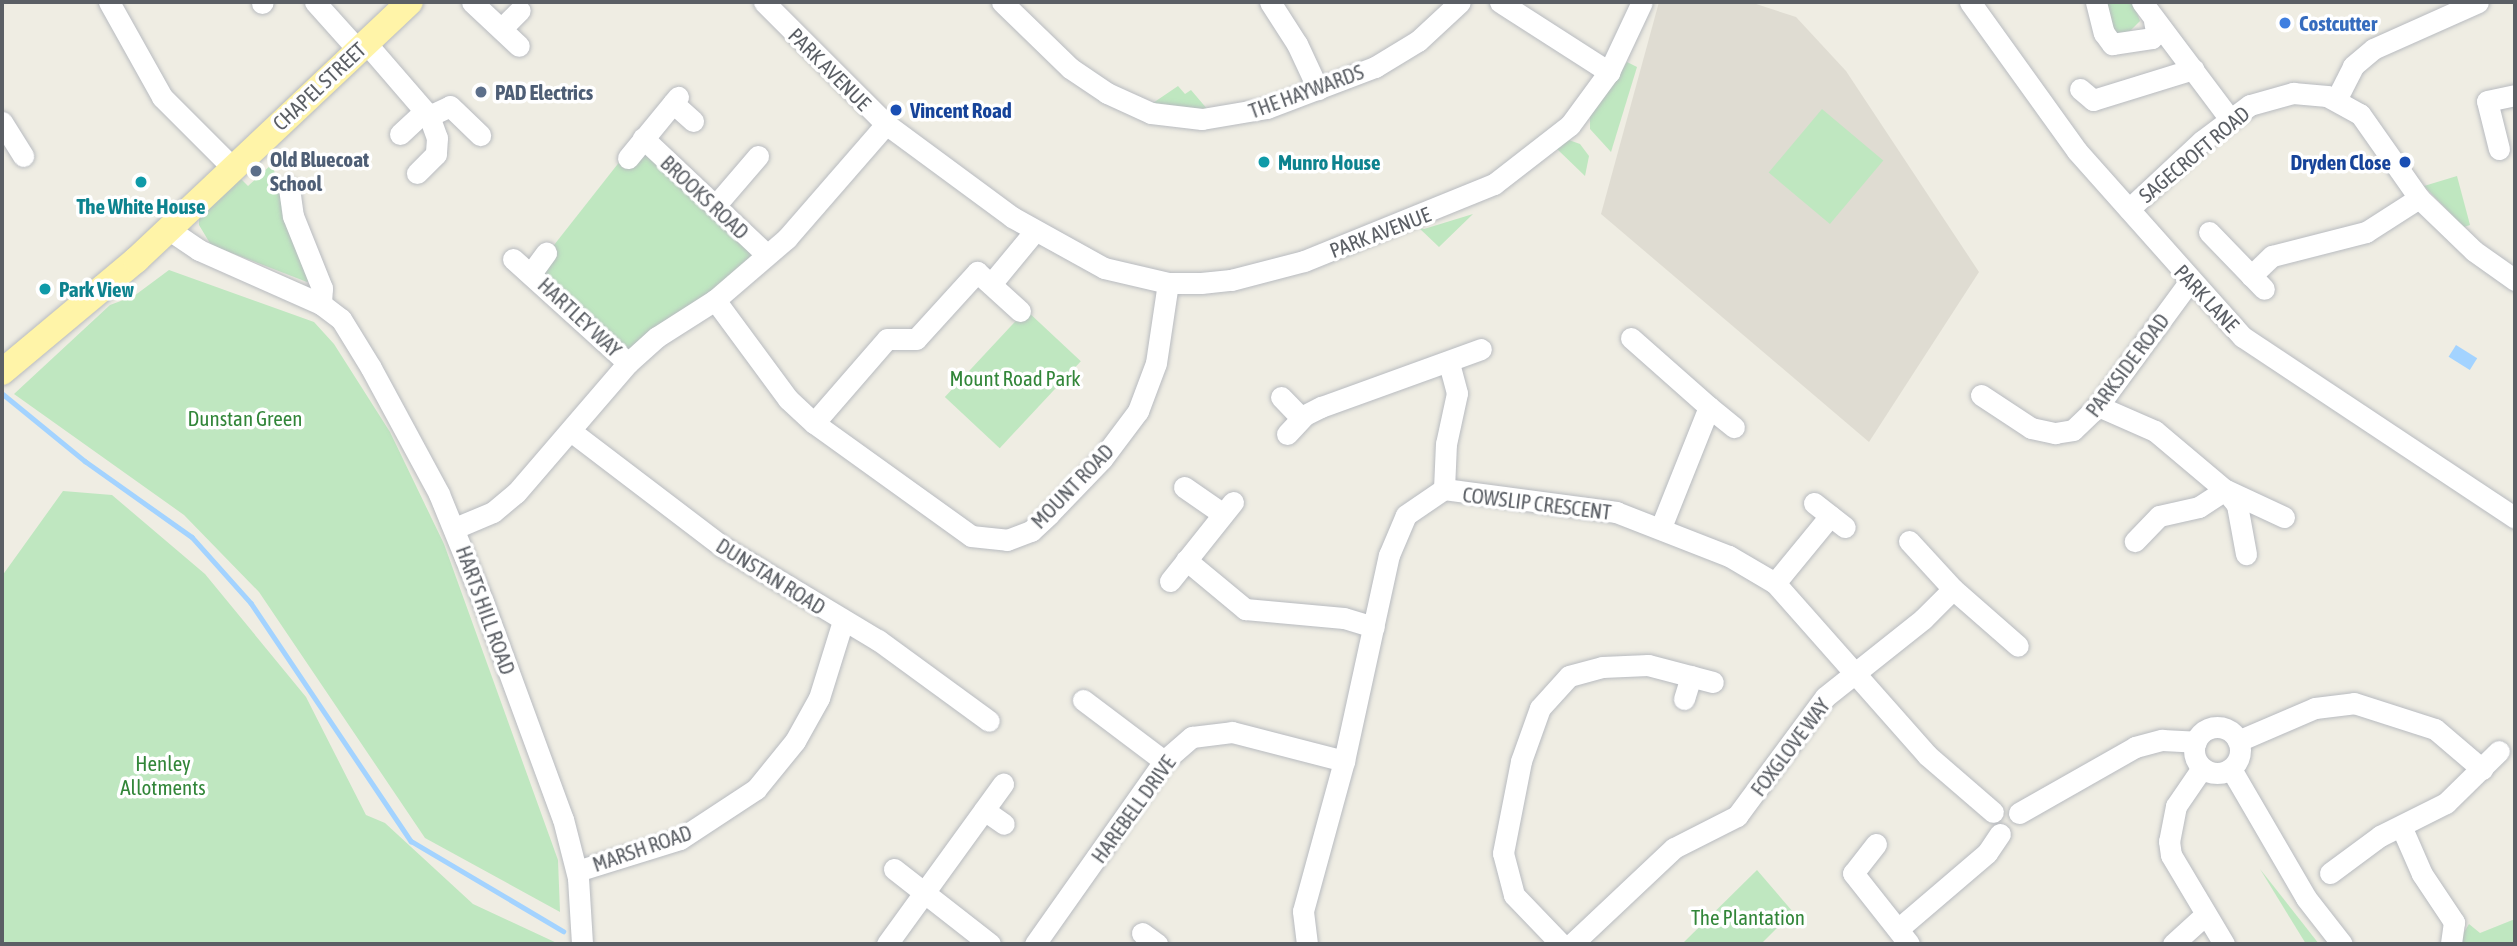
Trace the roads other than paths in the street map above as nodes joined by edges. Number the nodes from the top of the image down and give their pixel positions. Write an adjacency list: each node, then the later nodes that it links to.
1 (109, 2): 39 (street)
2 (314, 2): 19 (street)
3 (410, 2): 19 (main road, CHAPEL STREET)
4 (472, 2): 18 (street)
5 (764, 2): 31 (street, PARK AVENUE)
6 (1002, 2): 23 (street, THE HAYWARDS)
7 (1270, 2): 23 (street)
8 (1460, 2): 23 (street, THE HAYWARDS)
9 (1500, 2): 22 (street)
10 (1642, 2): 22 (street, PARK AVENUE)
11 (1970, 2): 44 (street, PARK LANE)
12 (2096, 2): 17 (street)
13 (2142, 2): 17 (street)
14 (2478, 2): 15 (street)
15 (2453, 7): 26 (street)
16 (520, 10): 18 (street)
17 (2154, 21): 21 (street)
18 (502, 28): 20 (street)
19 (362, 46): 27 (street); 39 (main road, CHAPEL STREET)
20 (519, 46)
21 (2193, 69): 24 (street); 28 (street)
22 (1609, 72): 54 (street, PARK AVENUE)
23 (1318, 89)
24 (2080, 89)
25 (2515, 95): 35 (street)
26 (2336, 100): 28 (street, SAGECROFT ROAD); 42 (street, SAGECROFT ROAD)
27 (427, 114): 32 (street); 33 (street); 40 (street)
28 (2230, 119): 44 (street, SAGECROFT ROAD)
29 (693, 121): 34 (street, BROOKS ROAD)
30 (2, 122): 36 (street)
31 (886, 124): 46 (street, PARK AVENUE); 49 (street)
32 (400, 134)
33 (480, 135)
34 (643, 138): 38 (street, BROOKS ROAD); 43 (street, BROOKS ROAD)
35 (2499, 149)
36 (23, 156)
37 (758, 156): 43 (street)
38 (628, 158)
39 (232, 166): 45 (main road, CHAPEL STREET)
40 (417, 173)
41 (289, 188): 57 (street)
42 (2419, 198): 47 (street); 52 (street, SAGECROFT ROAD)
43 (715, 206): 49 (street, BROOKS ROAD)
44 (2129, 209): 53 (street, PARK LANE)
45 (168, 229): 57 (street, HARTS HILL ROAD); 63 (main road, CHAPEL STREET)
46 (1034, 232): 54 (street, PARK AVENUE); 55 (street)
47 (2209, 232)
48 (546, 253): 51 (street, HARTLEY WAY)
49 (767, 255): 56 (street)
50 (513, 259): 51 (street, HARTLEY WAY)
51 (532, 272): 61 (street, HARTLEY WAY)
52 (2515, 280)
53 (2189, 282): 66 (street, PARKSIDE ROAD); 78 (street, PARK LANE)
54 (1168, 283): 69 (street, MOUNT ROAD)
55 (991, 284): 58 (street); 69 (street)
56 (715, 300): 61 (street); 69 (street, MOUNT ROAD)
57 (321, 304): 80 (street, HARTS HILL ROAD)
58 (1020, 311)
59 (1631, 338): 67 (street)
60 (1482, 349): 62 (street)
61 (628, 363): 71 (street)
62 (1449, 363): 68 (street); 74 (street)
63 (2, 372)
64 (1981, 395): 66 (street, PARKSIDE ROAD)
65 (1281, 397): 68 (street)
66 (2098, 406): 75 (street)
67 (1709, 407): 70 (street); 79 (street)
68 (1301, 418): 72 (street)
69 (814, 423)
70 (1734, 427)
71 (572, 432): 80 (street); 88 (street, DUNSTAN ROAD)
72 (1287, 435)
73 (1184, 487): 84 (street)
74 (1444, 489): 79 (street, COWSLIP CRESCENT); 89 (street, COWSLIP CRESCENT)
75 (2225, 489): 77 (street); 82 (street); 83 (street)
76 (1829, 515): 86 (street)
77 (2284, 517)
78 (2515, 518)
79 (1661, 527): 86 (street, COWSLIP CRESCENT)
80 (455, 528): 114 (street, HARTS HILL ROAD)
81 (1909, 541): 87 (street)
82 (2135, 541)
83 (2246, 554)
84 (1186, 560): 85 (street); 89 (street)
85 (1170, 581)
86 (1775, 583): 91 (street, COWSLIP CRESCENT)
87 (1953, 589): 90 (street); 91 (street, FOXGLOVE WAY)
88 (843, 621): 96 (street, DUNSTAN ROAD); 114 (street, MARSH ROAD)
89 (1374, 626): 101 (street, COWSLIP CRESCENT)
90 (2018, 646)
91 (1855, 672): 107 (street); 125 (street, FOXGLOVE WAY)
92 (1691, 676): 93 (street); 94 (street); 124 (street)
93 (1713, 682)
94 (1684, 699)
95 (1083, 700): 100 (street)
96 (978, 719)
97 (2238, 741): 98 (street); 103 (street); 104 (street)
98 (2196, 742): 102 (street); 108 (street)
99 (2499, 751): 104 (street)
100 (1164, 761): 101 (street, HAREBELL DRIVE); 122 (street, HAREBELL DRIVE)
101 (1344, 761): 123 (street, COWSLIP CRESCENT)
102 (2203, 768): 103 (street); 117 (street)
103 (2231, 769): 128 (street)
104 (2482, 769): 110 (street)
105 (1003, 784): 106 (street)
106 (984, 810): 109 (street); 116 (street)
107 (1993, 812): 108 (street); 111 (street)
108 (2019, 813): 111 (street)
109 (1004, 824)
110 (2401, 826): 115 (street); 129 (street)
111 (2000, 834): 118 (street)
112 (1875, 844): 118 (street)
113 (894, 869): 116 (street)
114 (577, 871): 119 (street, HARTS HILL ROAD)
115 (2330, 873)
116 (924, 892): 120 (street); 121 (street)
117 (2205, 915): 126 (street); 127 (street)
118 (1904, 937)
119 (582, 939)
120 (887, 944)
121 (990, 944)
122 (1035, 944)
123 (1307, 944)
124 (1561, 944)
125 (1573, 944)
126 (2173, 944)
127 (2224, 944)
128 (2342, 944)
129 (2451, 944)

